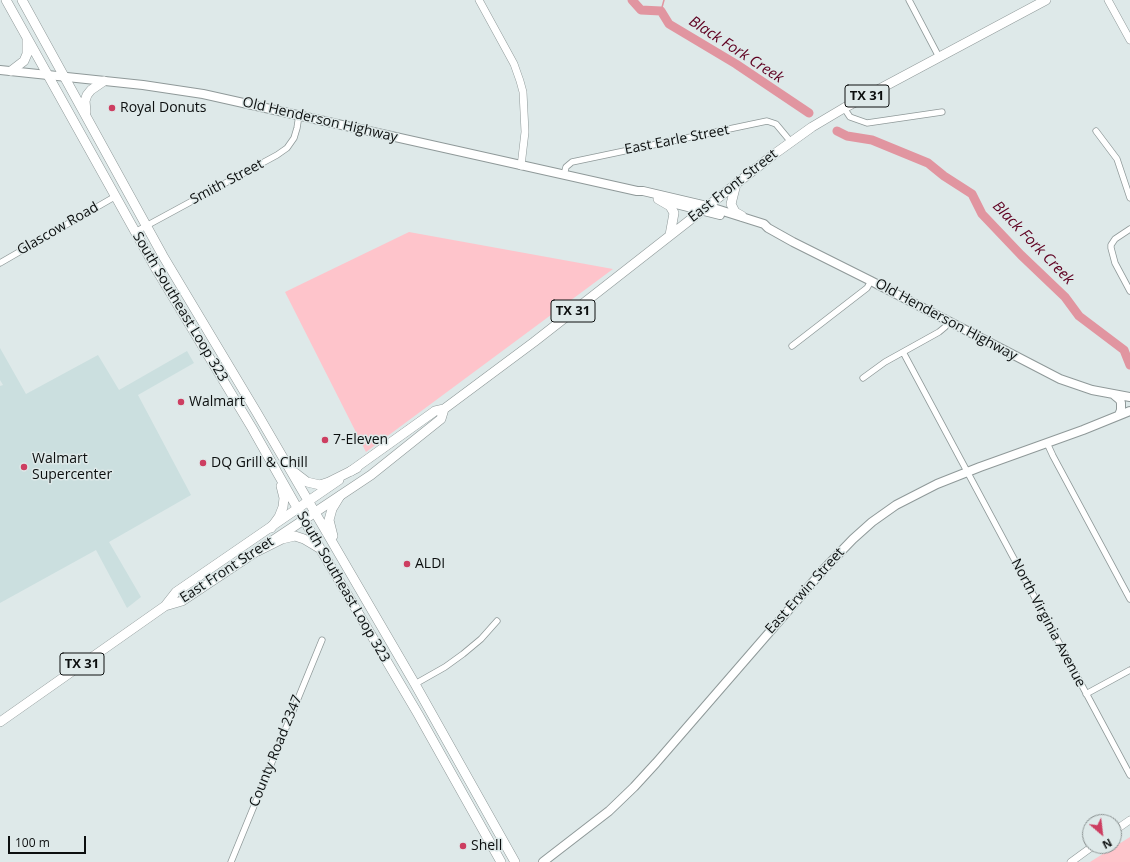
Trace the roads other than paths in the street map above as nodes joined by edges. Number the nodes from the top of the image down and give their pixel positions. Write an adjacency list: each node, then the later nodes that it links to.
1 (6, 0): 7 (main road, South Southeast Loop 323)
2 (22, 0): 13 (main road, South Southeast Loop 323)
3 (479, 0): 21 (street)
4 (909, 0): 9 (street)
5 (1046, 0): 9 (main road, East Front Street / TX 31)
6 (1108, 0): 8 (street)
7 (27, 39): 11 (main road); 12 (main road, South Southeast Loop 323)
8 (1130, 40)
9 (940, 57): 15 (main road, East Front Street / TX 31)
10 (0, 70): 11 (main road, Old Henderson Highway)
11 (11, 71): 12 (main road, Old Henderson Highway)
12 (47, 75): 13 (main road, Old Henderson Highway); 25 (main road, South Southeast Loop 323)
13 (65, 76): 14 (main road, Old Henderson Highway); 18 (main road, South Southeast Loop 323)
14 (104, 81): 17 (main road, Old Henderson Highway); 18 (main road)
15 (844, 108): 16 (street); 20 (main road, East Front Street / TX 31)
16 (942, 112)
17 (299, 115): 21 (main road, Old Henderson Highway); 30 (street, Smith Street)
18 (88, 119): 30 (main road, South Southeast Loop 323)
19 (1096, 131): 26 (street)
20 (791, 142): 22 (street, East Earle Street); 23 (main road, East Front Street / TX 31)
21 (521, 166): 22 (main road, Old Henderson Highway)
22 (564, 175): 24 (main road, Old Henderson Highway)
23 (736, 184): 28 (main road, East Front Street / TX 31); 29 (main road)
24 (637, 191): 27 (main road, Old Henderson Highway); 28 (main road, Old Henderson Highway)
25 (116, 196): 33 (main road, South Southeast Loop 323); 35 (street, Glascow Road)
26 (1130, 198)
27 (658, 199): 28 (main road, Old Henderson Highway); 34 (main road)
28 (704, 208): 29 (main road, Old Henderson Highway); 31 (main road, Old Henderson Highway); 34 (main road, East Front Street / TX 31)
29 (742, 216): 31 (main road, Old Henderson Highway)
30 (146, 226): 33 (street, Smith Street); 39 (main road, South Southeast Loop 323)
31 (768, 228): 36 (main road, Old Henderson Highway)
32 (1130, 229): 37 (street)
33 (135, 232): 41 (main road, South Southeast Loop 323)
34 (670, 235): 46 (main road, East Front Street / TX 31)
35 (0, 263)
36 (871, 281): 38 (main road, Old Henderson Highway); 40 (street)
37 (1130, 291)
38 (949, 321): 42 (street); 44 (main road, Old Henderson Highway)
39 (216, 344): 41 (main road); 51 (main road, South Southeast Loop 323)
40 (792, 346)
41 (205, 350): 52 (main road, South Southeast Loop 323)
42 (903, 352): 43 (street); 53 (street, North Virginia Avenue)
43 (863, 378)
44 (1114, 395): 45 (main road, Old Henderson Highway); 48 (main road)
45 (1130, 397)
46 (444, 409): 50 (main road, East Front Street / TX 31); 54 (main road, East Front Street / TX 31)
47 (1130, 410): 48 (main road, East Erwin Street)
48 (1119, 415): 49 (main road, East Erwin Street)
49 (1047, 443): 53 (main road, East Erwin Street); 63 (street)
50 (357, 468): 51 (main road); 55 (main road, East Front Street / TX 31)
51 (290, 469): 55 (main road, South Southeast Loop 323)
52 (276, 471): 56 (main road, South Southeast Loop 323); 59 (main road)
53 (968, 471): 69 (street, North Virginia Avenue); 76 (main road, East Erwin Street)
54 (340, 496): 57 (main road, East Front Street / TX 31); 62 (main road)
55 (308, 502): 56 (main road, East Front Street / TX 31); 57 (main road, South Southeast Loop 323)
56 (298, 509): 58 (main road, South Southeast Loop 323); 59 (main road, East Front Street / TX 31)
57 (315, 513): 58 (main road, East Front Street / TX 31); 62 (main road, South Southeast Loop 323)
58 (305, 520): 60 (main road, South Southeast Loop 323); 61 (main road, East Front Street / TX 31)
59 (271, 528): 64 (main road, East Front Street / TX 31)
60 (321, 550): 61 (main road); 74 (main road, South Southeast Loop 323)
61 (258, 551): 64 (main road, East Front Street / TX 31)
62 (342, 560): 68 (main road, South Southeast Loop 323)
63 (1130, 599)
64 (165, 606): 70 (main road, TX 31)
65 (497, 621): 68 (street)
66 (322, 640): 73 (street, County Road 2347)
67 (1130, 670): 69 (street)
68 (415, 684): 75 (main road, South Southeast Loop 323)
69 (1086, 694): 71 (street, North Virginia Avenue)
70 (0, 722)
71 (1130, 775)
72 (1082, 854): 77 (street)
73 (230, 862)
74 (501, 862)
75 (515, 862)
76 (543, 862)
77 (1070, 862)

